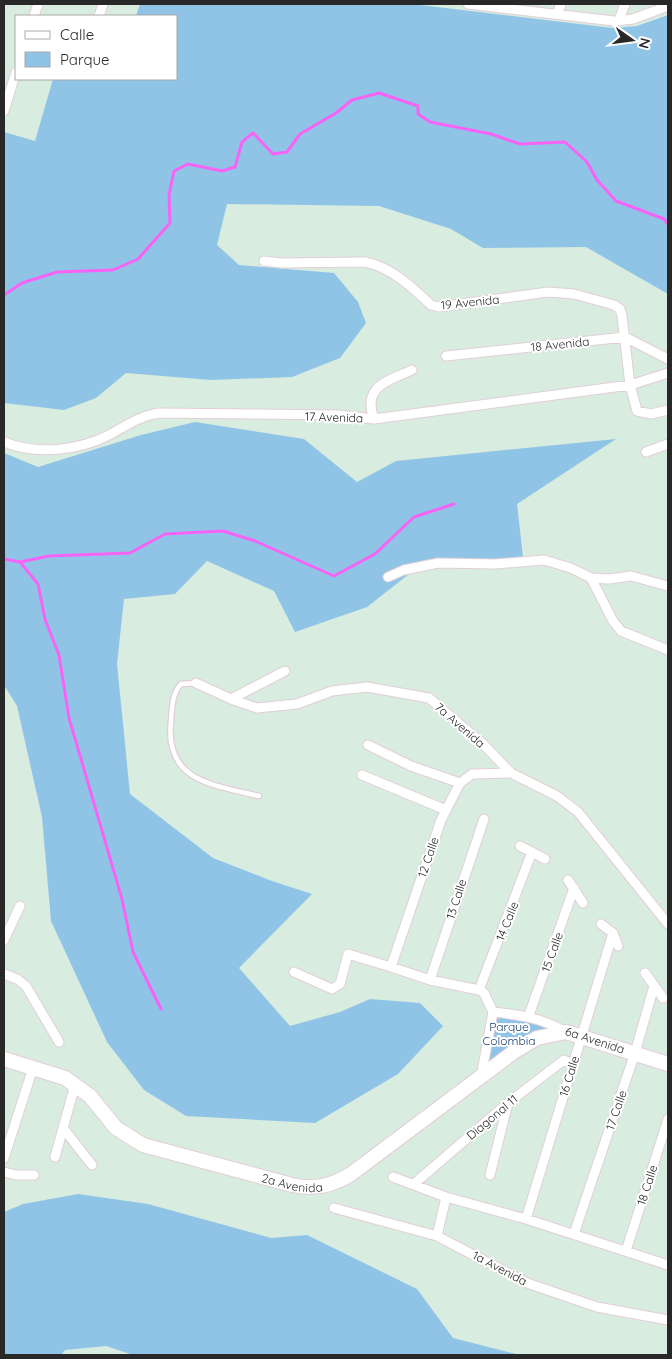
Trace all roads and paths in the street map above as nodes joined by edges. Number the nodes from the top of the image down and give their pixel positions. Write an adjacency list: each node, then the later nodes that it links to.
1 (468, 4): 4 (street)
2 (561, 4): 6 (street)
3 (625, 4): 7 (street)
4 (495, 5): 6 (street)
5 (668, 6): 7 (street)
6 (557, 14): 7 (street)
7 (619, 20)
8 (15, 75): 9 (street)
9 (4, 112)
10 (264, 261): 11 (street, 19 Avenida)
11 (625, 337): 12 (street, 18 Avenida); 13 (street); 16 (street)
12 (446, 356)
13 (668, 359)
14 (412, 370): 18 (street)
15 (668, 373): 16 (street, 17 Avenida)
16 (630, 385): 17 (street); 18 (street, 17 Avenida)
17 (668, 410)
18 (374, 418): 19 (street, 17 Avenida)
19 (4, 442)
20 (668, 444): 21 (street)
21 (646, 452)
22 (388, 577): 23 (street)
23 (591, 578): 24 (street); 25 (street)
24 (668, 586)
25 (668, 650)
26 (285, 671): 28 (street)
27 (196, 684): 28 (street, 7a Avenida); 33 (lane, 7a Avenida)
28 (230, 699): 30 (street, 7a Avenida)
29 (368, 745): 32 (street)
30 (511, 773): 32 (street); 45 (street, 7a Avenida)
31 (362, 775): 34 (street)
32 (460, 783): 34 (street, 12 Calle)
33 (259, 796)
34 (446, 810): 49 (street, 12 Calle)
35 (484, 819): 53 (street, 13 Calle)
36 (520, 846): 37 (street)
37 (532, 852): 38 (street); 55 (street, 14 Calle)
38 (544, 859)
39 (568, 880): 40 (street)
40 (574, 888): 41 (street); 58 (street, 15 Calle)
41 (582, 903)
42 (20, 906): 43 (street)
43 (8, 918): 47 (street)
44 (601, 924): 46 (street)
45 (668, 924)
46 (613, 933): 48 (street); 60 (street, 16 Calle)
47 (4, 940)
48 (618, 946)
49 (391, 967): 50 (street); 53 (street)
50 (294, 972)
51 (645, 973): 54 (street)
52 (4, 974): 61 (street)
53 (430, 980): 55 (street)
54 (654, 986): 56 (street); 62 (street, 17 Calle)
55 (479, 990): 57 (street)
56 (663, 998)
57 (493, 1012): 58 (street, 6a Avenida); 67 (street)
58 (529, 1016): 59 (street, 6a Avenida)
59 (566, 1032): 60 (main road, 6a Avenida); 67 (main road, 2a Avenida)
60 (582, 1036): 62 (main road, 6a Avenida); 64 (street, 16 Calle)
61 (59, 1042)
62 (635, 1052): 65 (main road, 6a Avenida); 83 (street, 17 Calle)
63 (4, 1059): 66 (main road, 2a Avenida)
64 (572, 1064): 69 (street, Diagonal 11); 82 (street, 16 Calle)
65 (668, 1064)
66 (33, 1068): 68 (main road, 2a Avenida); 73 (street)
67 (481, 1078): 68 (main road, 2a Avenida)
68 (75, 1084): 71 (street)
69 (508, 1103): 77 (street); 79 (street, Diagonal 11)
70 (668, 1119): 85 (street, 18 Calle)
71 (63, 1128): 72 (street); 74 (street)
72 (55, 1157)
73 (4, 1158)
74 (92, 1165)
75 (4, 1172): 76 (street)
76 (34, 1175)
77 (490, 1175)
78 (393, 1176): 79 (street)
79 (415, 1184): 80 (street)
80 (446, 1197): 82 (street); 84 (street)
81 (334, 1208): 84 (street, 1a Avenida)
82 (526, 1219): 83 (street)
83 (574, 1234): 85 (street)
84 (437, 1236): 87 (street, 1a Avenida)
85 (626, 1251): 86 (street)
86 (668, 1265)
87 (668, 1320)

